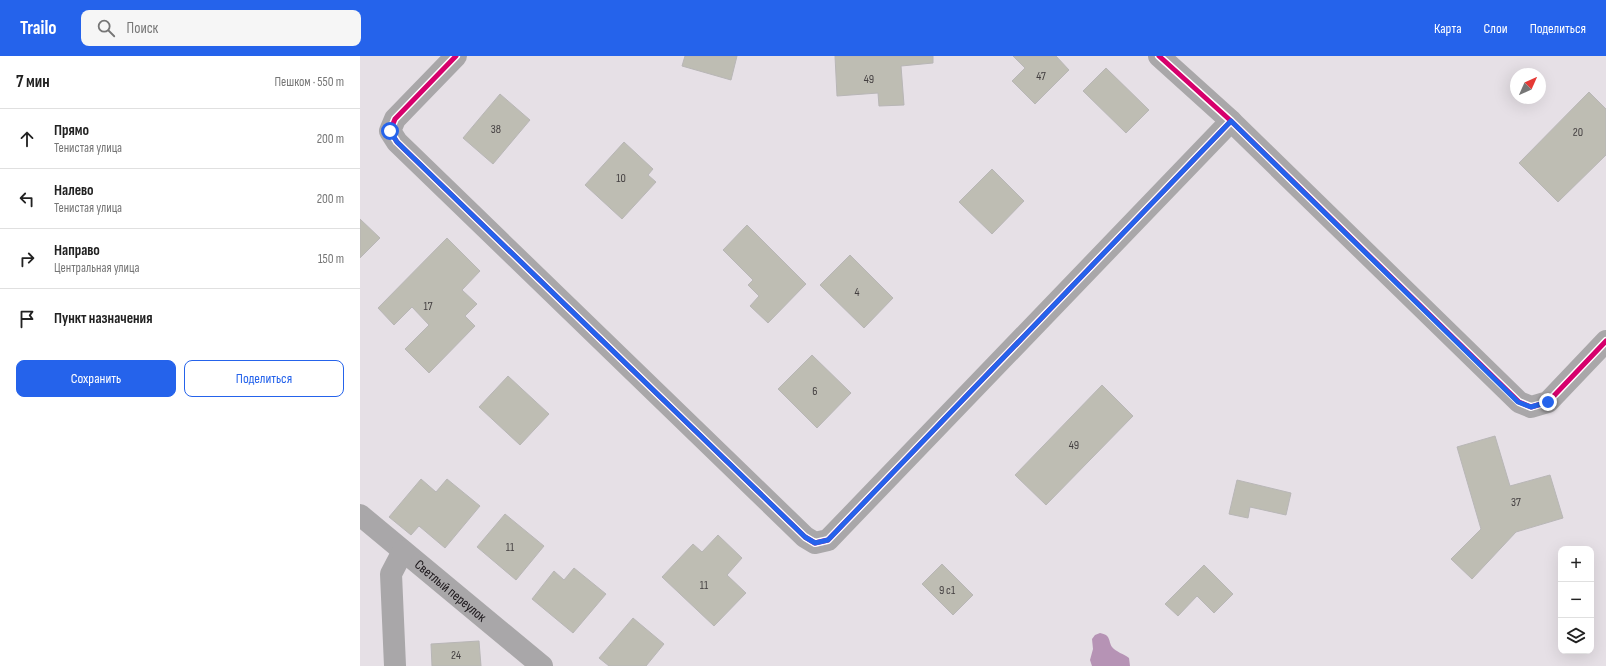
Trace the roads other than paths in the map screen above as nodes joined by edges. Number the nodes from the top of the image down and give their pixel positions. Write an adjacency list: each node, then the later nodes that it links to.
1 (456, 56): 3 (street)
2 (1159, 56): 3 (street)
3 (1231, 121): 4 (street)
4 (1606, 341)
5 (360, 515): 6 (street, Светлый переулок)
6 (404, 551): 7 (street); 8 (street, Светлый переулок)
7 (395, 666)
8 (542, 666)

